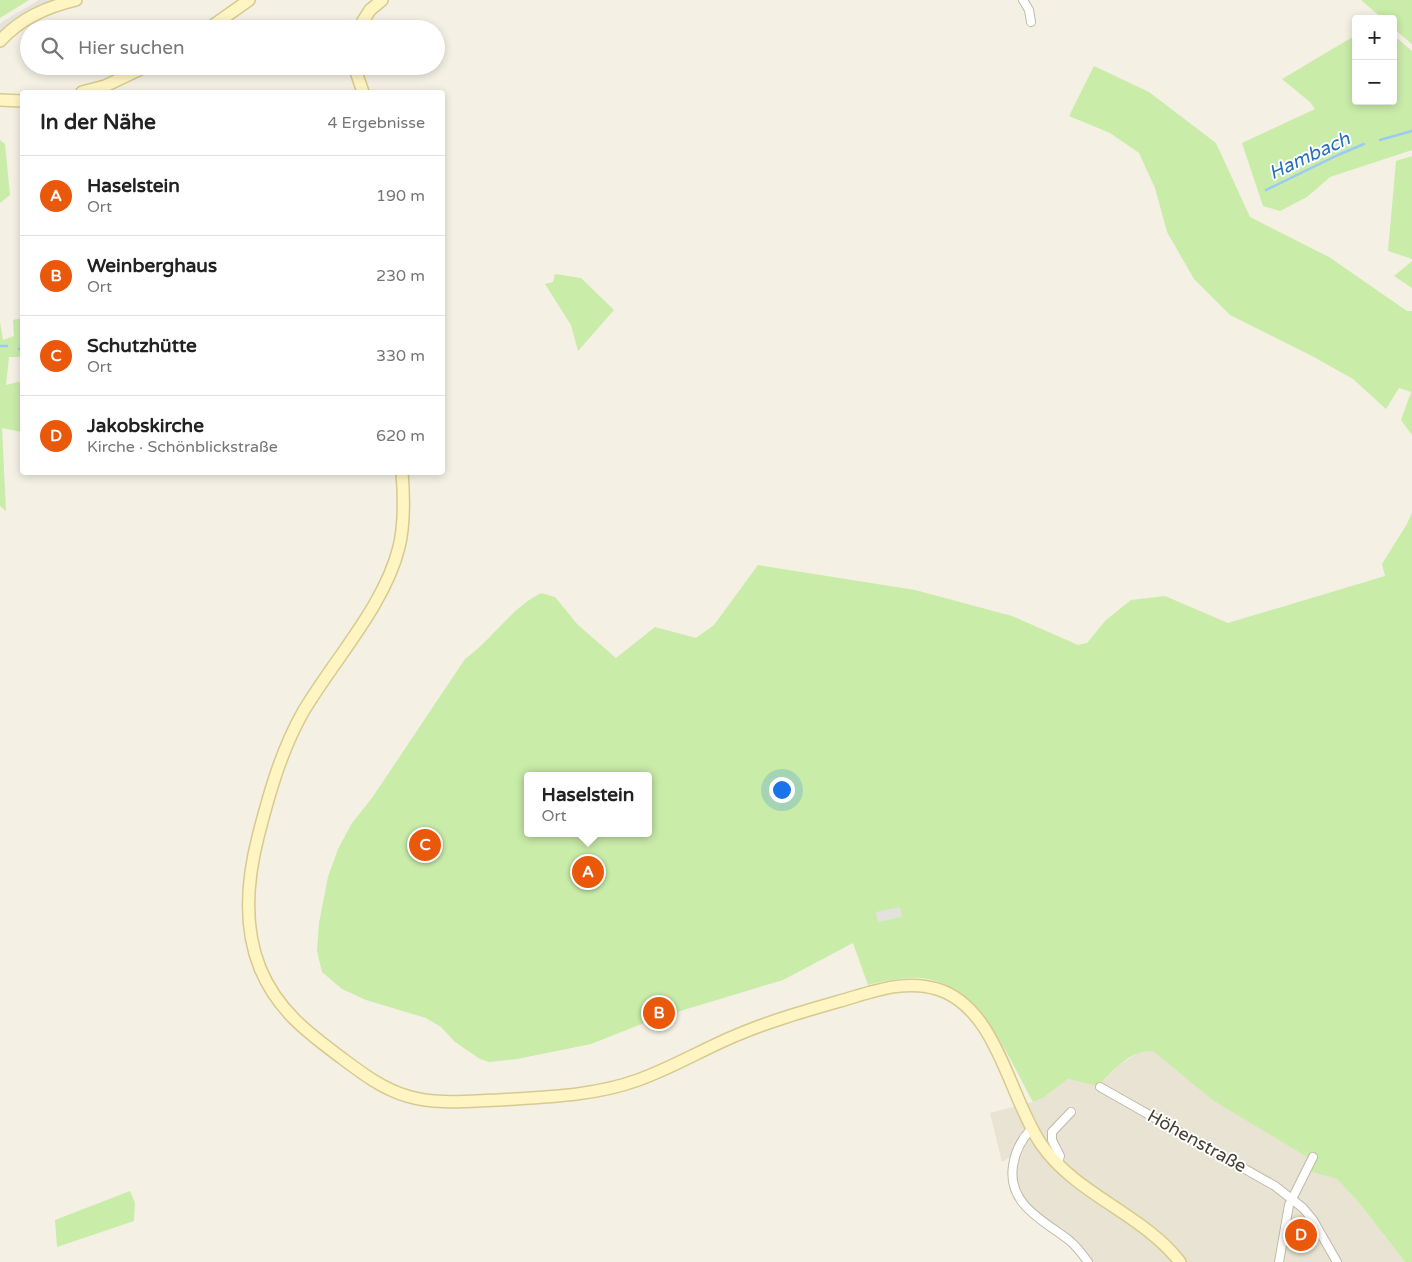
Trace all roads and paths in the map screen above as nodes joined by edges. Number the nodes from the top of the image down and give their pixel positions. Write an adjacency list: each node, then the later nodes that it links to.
1 (76, 0): 5 (street)
2 (382, 0): 7 (street)
3 (1023, 0): 8 (street)
4 (246, 2): 6 (street)
5 (25, 20)
6 (221, 20)
7 (364, 20)
8 (1031, 22)
9 (20, 23): 10 (street)
10 (0, 41)
11 (128, 75): 13 (street)
12 (357, 75): 14 (street)
13 (90, 90)
14 (362, 90)
15 (0, 100): 16 (street)
16 (20, 101)
17 (402, 475): 20 (street)
18 (1100, 1088): 23 (street, Höhenstraße)
19 (1071, 1112): 22 (street)
20 (1031, 1128): 22 (street); 24 (street)
21 (1314, 1157): 23 (street)
22 (1058, 1163): 25 (street)
23 (1292, 1199): 26 (street); 27 (street, Höhenstraße)
24 (1088, 1262)
25 (1180, 1262)
26 (1279, 1262)
27 (1337, 1262)

